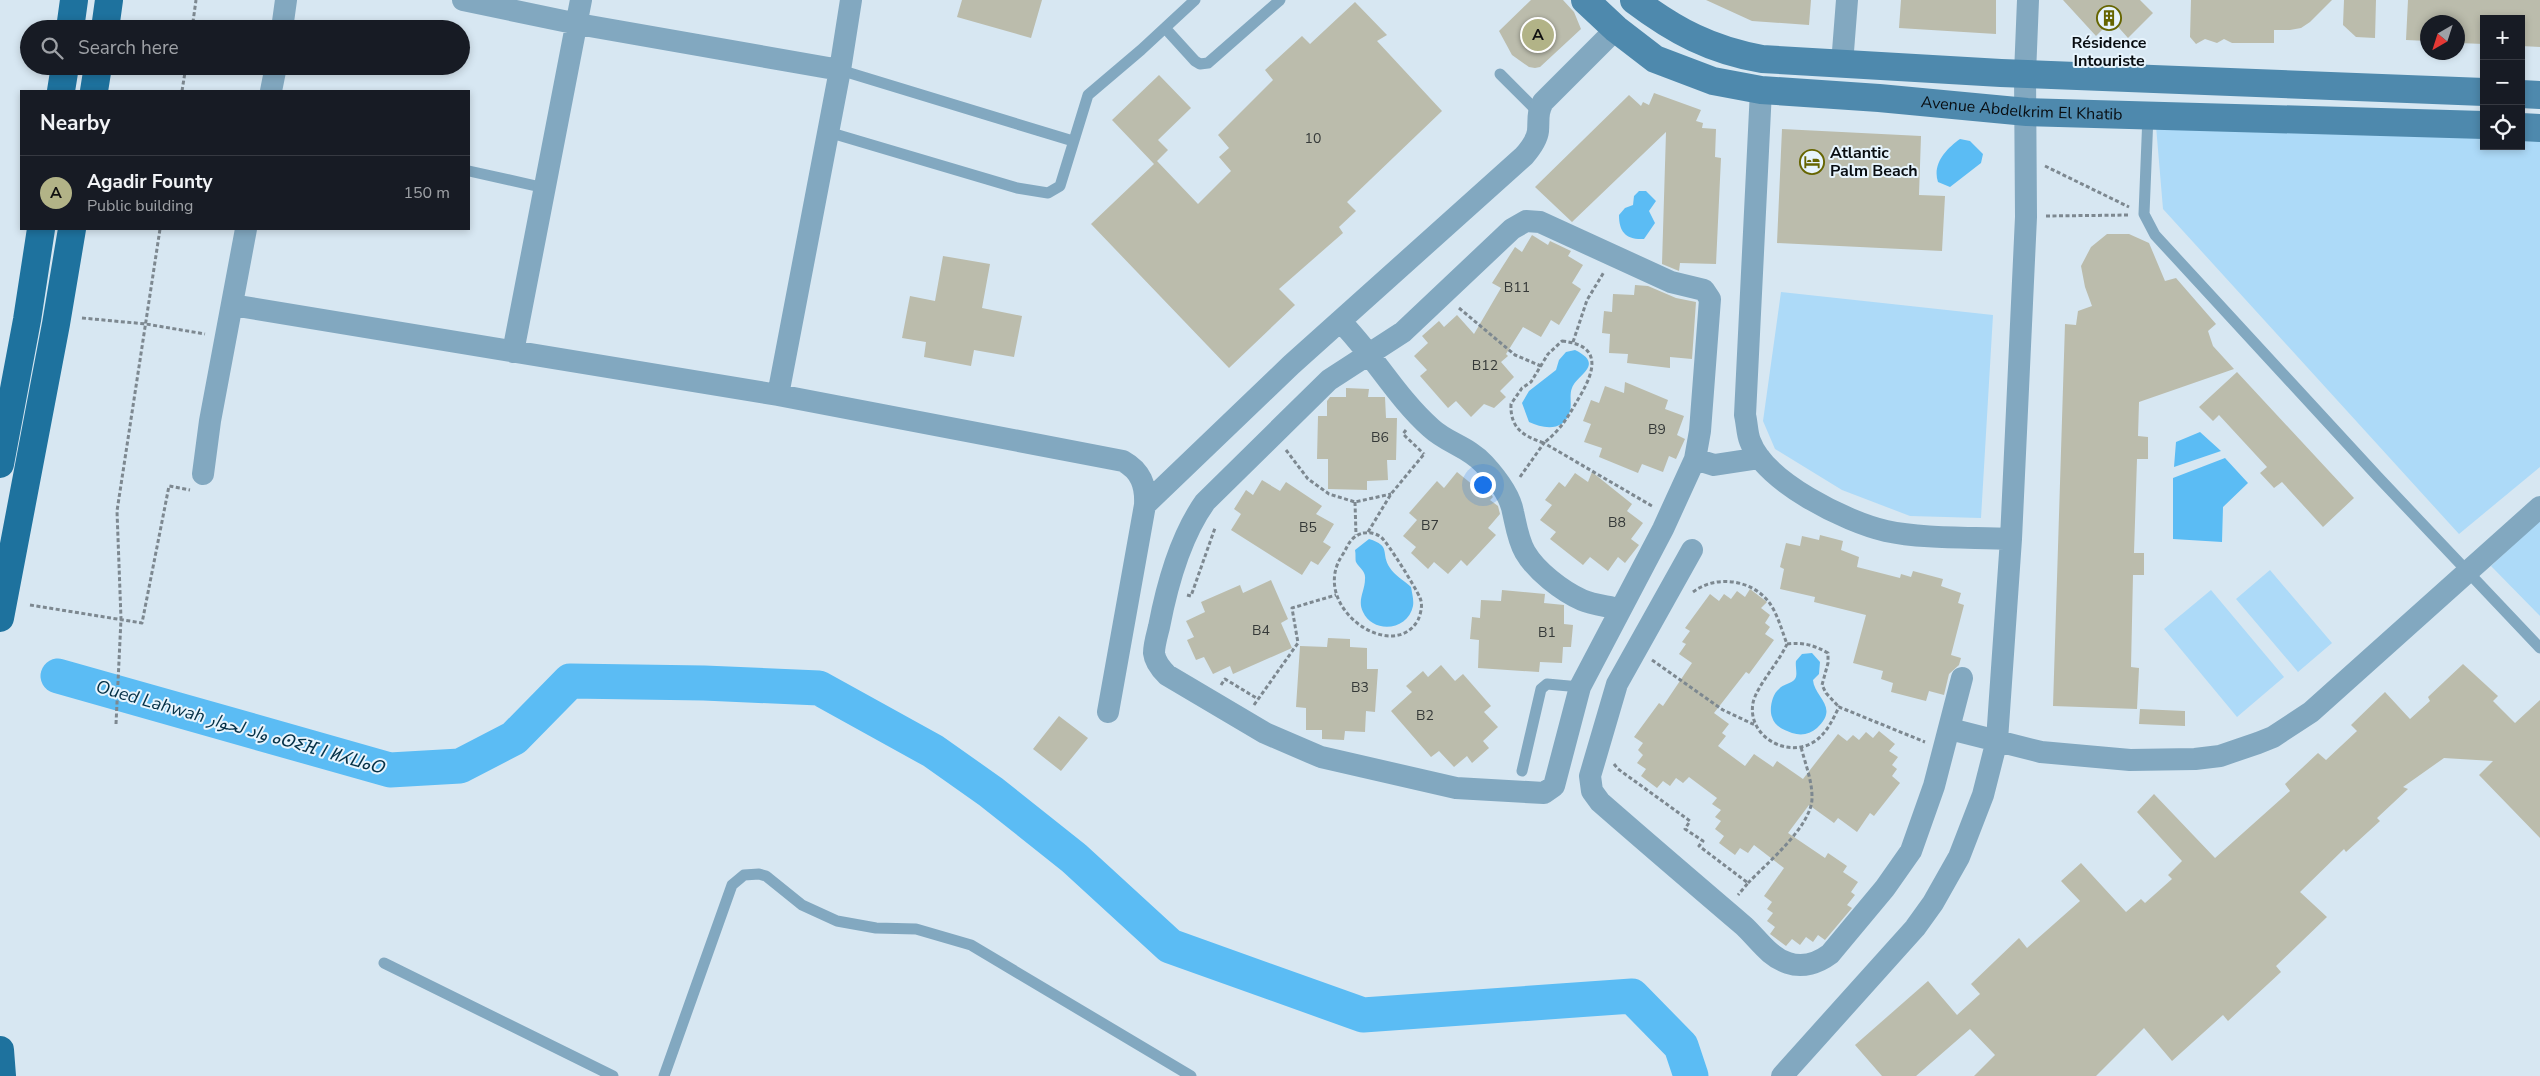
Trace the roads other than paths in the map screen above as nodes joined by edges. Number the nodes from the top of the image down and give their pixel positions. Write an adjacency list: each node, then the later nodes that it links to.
1 (74, 0): 13 (main road)
2 (109, 0): 14 (main road)
3 (286, 0): 15 (street)
4 (463, 0): 16 (street)
5 (581, 0): 16 (street)
6 (851, 0): 20 (street)
7 (1195, 0): 17 (lane)
8 (1280, 0): 17 (lane)
9 (1585, 0): 18 (street, Avenue Abdelkrim El Khatib)
10 (1634, 0): 19 (street, Avenue Abdelkrim El Khatib)
11 (1847, 0): 19 (street)
12 (2028, 0): 22 (street)
13 (71, 20)
14 (106, 20)
15 (283, 20)
16 (578, 24): 20 (street); 42 (street)
17 (1165, 28): 40 (lane)
18 (1616, 29): 29 (street, Avenue Abdelkrim El Khatib); 33 (street)
19 (1842, 64): 22 (street, Avenue Abdelkrim El Khatib)
20 (840, 70): 39 (street); 40 (lane)
21 (1500, 74): 33 (lane)
22 (2025, 74): 30 (street, Avenue Abdelkrim El Khatib); 34 (street)
23 (64, 75): 26 (main road)
24 (97, 75): 27 (main road)
25 (274, 75): 28 (street)
26 (61, 90)
27 (94, 90)
28 (271, 90)
29 (1761, 90): 34 (street, Avenue Abdelkrim El Khatib); 51 (street)
30 (2480, 92)
31 (2525, 94): 32 (street)
32 (2540, 95)
33 (1538, 112): 47 (street)
34 (2027, 112): 35 (street, Avenue Abdelkrim El Khatib); 57 (street)
35 (2148, 115): 36 (street, Avenue Abdelkrim El Khatib); 59 (lane)
36 (2480, 125)
37 (2525, 127): 38 (street)
38 (2540, 128)
39 (828, 132): 40 (lane); 50 (street)
40 (1073, 141)
41 (470, 170): 42 (lane)
42 (545, 188): 48 (street)
43 (41, 230): 53 (main road)
44 (72, 230): 61 (main road)
45 (246, 230): 46 (street)
46 (232, 305): 48 (street); 54 (street)
47 (1340, 321): 49 (street); 55 (street)
48 (513, 352): 50 (street)
49 (1368, 356): 52 (street); 60 (street); 64 (street)
50 (778, 395): 55 (street)
51 (1760, 458): 52 (street); 57 (street)
52 (1695, 459): 60 (street)
53 (0, 464)
54 (203, 474)
55 (1145, 505): 65 (street)
56 (2540, 508): 59 (street)
57 (2011, 539): 67 (street)
58 (1692, 550): 66 (street)
59 (2467, 571): 62 (lane); 67 (street)
60 (1619, 609): 64 (street)
61 (0, 617)
62 (2540, 648)
63 (1962, 678): 66 (street)
64 (1580, 687): 68 (lane)
65 (1108, 712)
66 (1947, 739): 67 (street)
67 (1997, 740): 75 (street)
68 (1522, 771)
69 (384, 963): 72 (lane)
70 (0, 1050): 71 (main road)
71 (2, 1076)
72 (613, 1076)
73 (664, 1076): 74 (lane)
74 (1191, 1076)
75 (1782, 1076)

